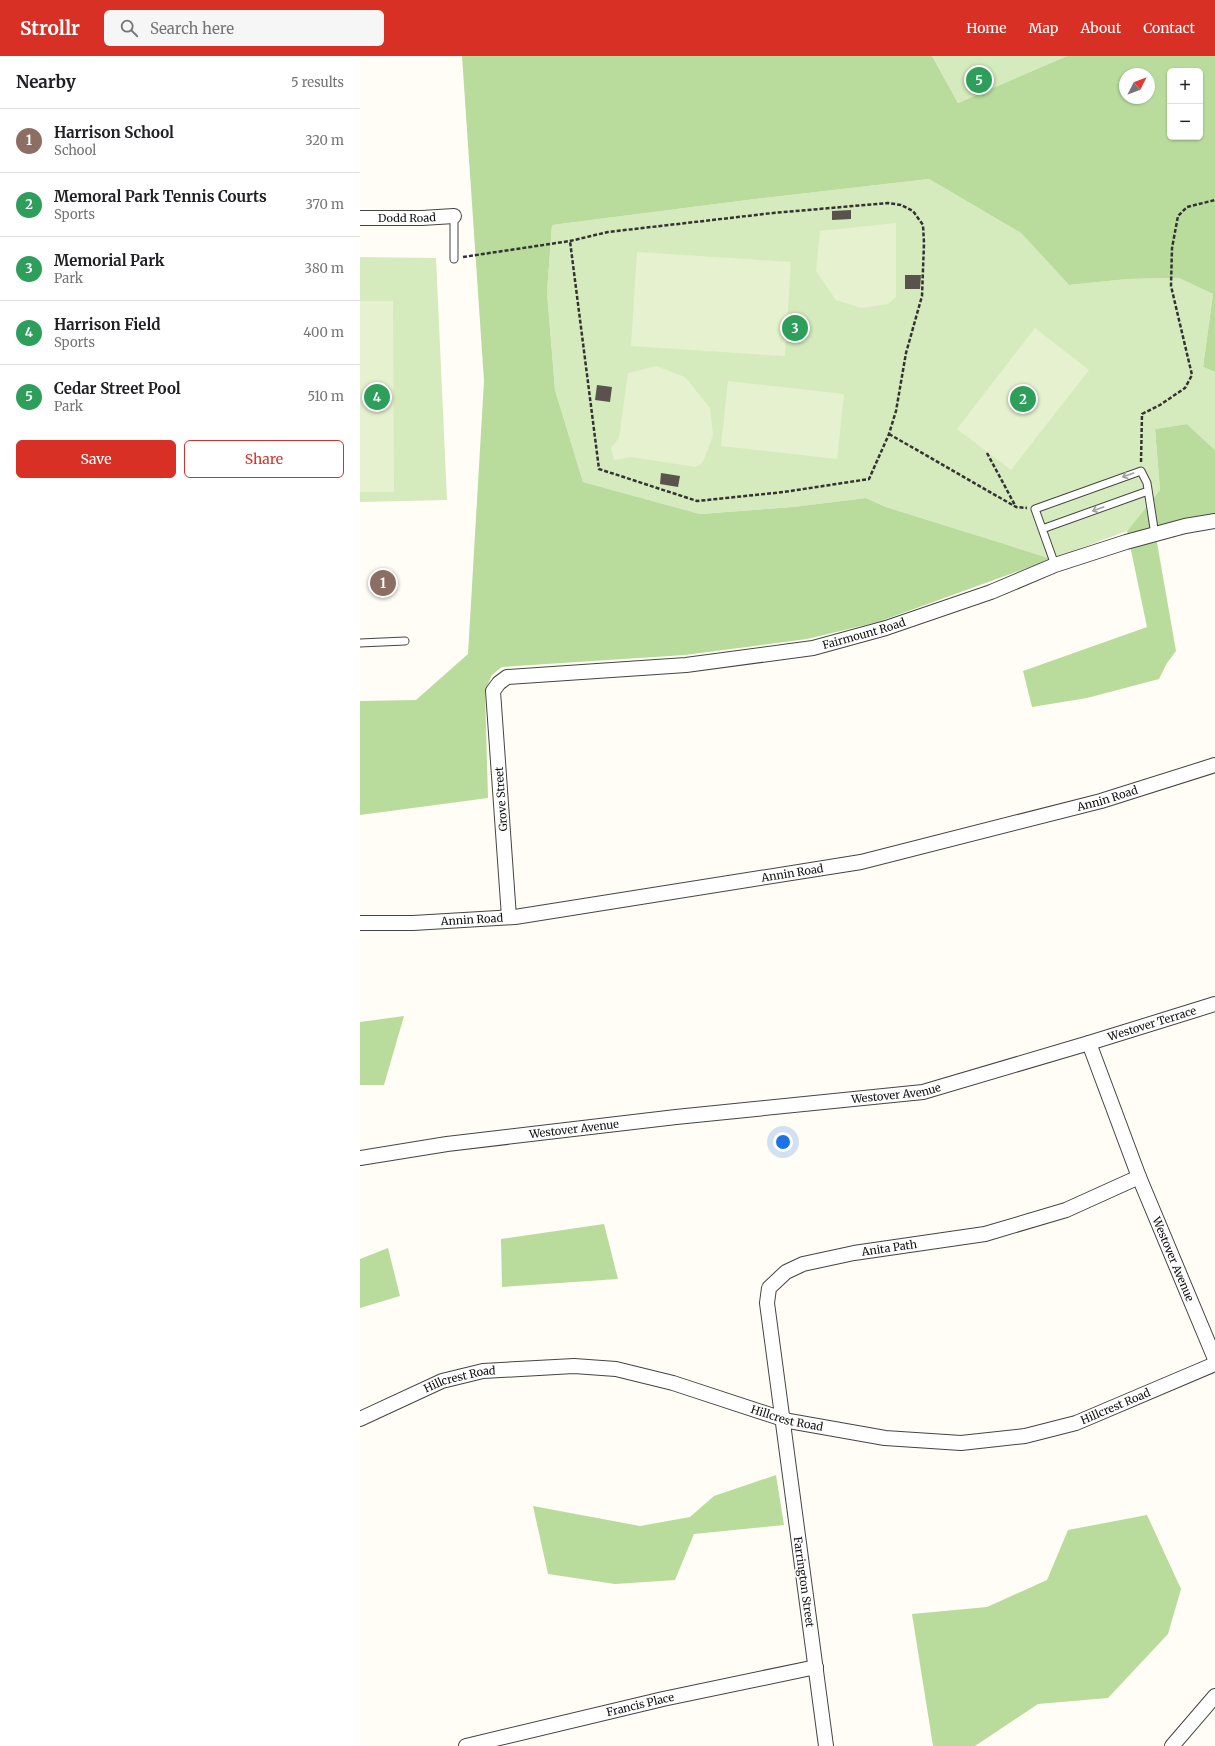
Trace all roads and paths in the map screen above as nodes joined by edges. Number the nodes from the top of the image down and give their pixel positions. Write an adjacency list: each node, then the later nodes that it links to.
1 (1215, 200): 8 (path)
2 (454, 216): 3 (street, Dodd Road); 5 (lane)
3 (360, 218)
4 (570, 241): 5 (path); 6 (path); 6 (path)
5 (454, 259)
6 (888, 434): 10 (path)
7 (988, 453): 10 (path)
8 (1141, 471): 9 (lane); 11 (lane, one-way to 11)
9 (1148, 491): 13 (lane, one-way to 13); 14 (lane)
10 (1016, 507): 11 (path)
11 (1035, 509): 13 (lane)
12 (1215, 521): 14 (street, Fairmount Road)
13 (1042, 529): 15 (lane)
14 (1155, 535): 15 (street, Fairmount Road)
15 (1055, 565): 18 (street, Fairmount Road)
16 (405, 641): 17 (lane)
17 (360, 643)
18 (500, 683): 20 (street, Grove Street)
19 (1215, 765): 20 (street, Annin Road)
20 (509, 917): 21 (street, Annin Road)
21 (360, 923)
22 (1215, 1004): 23 (street, Westover Terrace)
23 (1089, 1043): 24 (street, Westover Avenue); 25 (street, Westover Avenue)
24 (360, 1158)
25 (1139, 1177): 26 (street, Westover Avenue); 29 (street, Anita Path)
26 (1215, 1359)
27 (1215, 1364): 29 (street, Hillcrest Road)
28 (360, 1419): 29 (street, Hillcrest Road)
29 (782, 1419): 30 (street, Farrington Street)
30 (816, 1668): 32 (street, Francis Place); 34 (street, Farrington Street)
31 (1215, 1696): 35 (street)
32 (522, 1739): 33 (street, Francis Place)
33 (466, 1746)
34 (826, 1746)
35 (1172, 1746)

